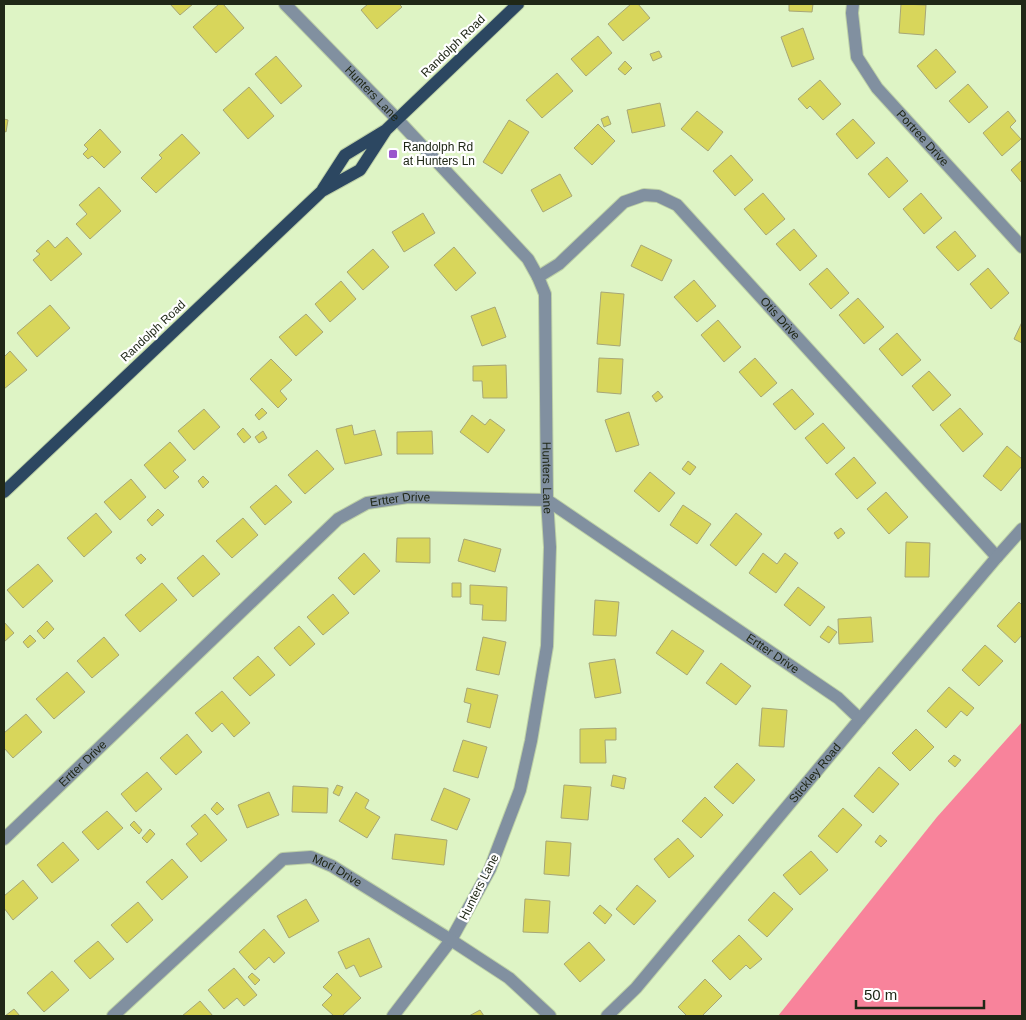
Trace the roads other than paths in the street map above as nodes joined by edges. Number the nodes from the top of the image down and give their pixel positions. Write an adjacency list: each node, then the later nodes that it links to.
1 (284, 4): 4 (street, Hunters Lane)
2 (518, 4): 4 (main road, Randolph Road)
3 (853, 8): 7 (street, Portree Drive)
4 (397, 119): 5 (main road, Randolph Road); 8 (street, Hunters Lane)
5 (386, 130): 6 (main road, Randolph Road); 6 (main road, Randolph Road)
6 (322, 191): 9 (main road, Randolph Road)
7 (1022, 246)
8 (538, 277): 10 (street, Hunters Lane); 12 (street, Otis Drive)
9 (4, 492)
10 (547, 500): 13 (street, Ertter Drive); 14 (street, Ertter Drive); 15 (street, Hunters Lane)
11 (1022, 529): 12 (street, Stickley Road)
12 (997, 557): 13 (street, Stickley Road)
13 (860, 719): 19 (street, Stickley Road)
14 (4, 840)
15 (451, 940): 16 (street, Mori Drive); 17 (street, Hunters Lane); 18 (street, Mori Drive)
16 (113, 1016)
17 (393, 1016)
18 (550, 1016)
19 (607, 1016)

